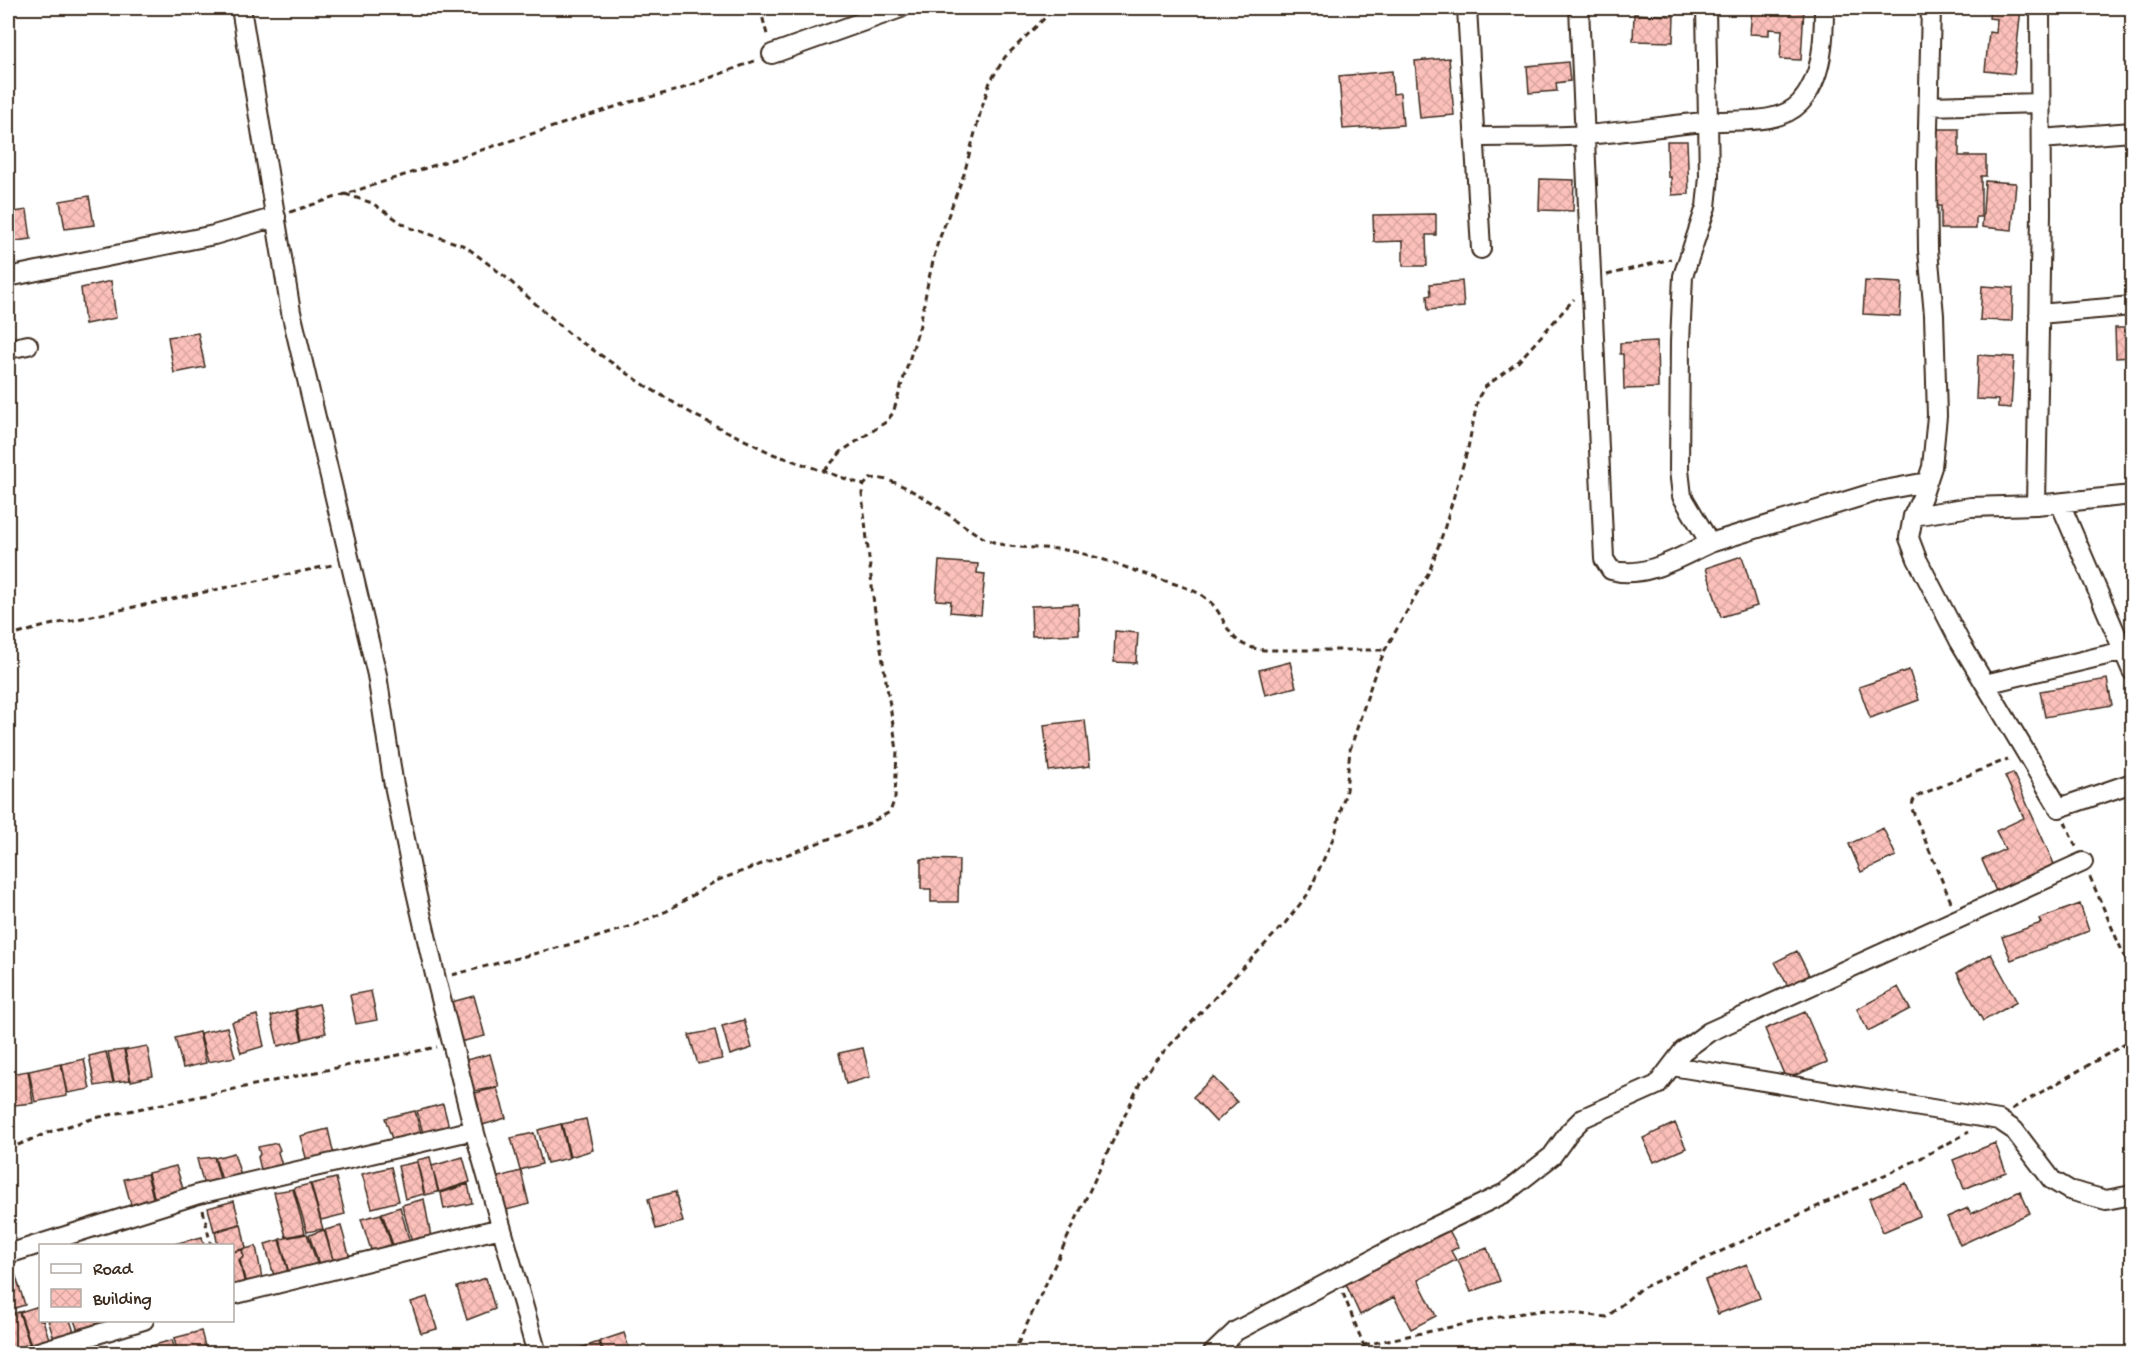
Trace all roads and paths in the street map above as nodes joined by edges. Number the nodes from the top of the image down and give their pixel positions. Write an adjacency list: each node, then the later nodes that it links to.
1 (241, 8): 20 (street)
2 (760, 8): 11 (path)
3 (901, 8): 11 (street)
4 (1055, 8): 29 (path)
5 (1467, 8): 17 (street)
6 (1579, 8): 16 (street)
7 (1706, 8): 14 (street)
8 (1824, 8): 14 (street)
9 (1931, 8): 13 (street)
10 (2040, 8): 12 (street)
11 (772, 54): 19 (path)
12 (2040, 103): 13 (street); 18 (street)
13 (1929, 106): 30 (street)
14 (1707, 121): 16 (street); 22 (street)
15 (2133, 132): 18 (street)
16 (1584, 135): 17 (street); 24 (street)
17 (1476, 137): 21 (street)
18 (2041, 139): 26 (street)
19 (345, 194): 20 (path); 29 (path)
20 (276, 217): 23 (street); 37 (street)
21 (1481, 249)
22 (1691, 254): 24 (path); 36 (street)
23 (8, 277)
24 (1591, 279): 36 (street); 39 (path)
25 (2133, 306): 26 (street)
26 (2039, 314): 34 (street)
27 (28, 345): 28 (street)
28 (8, 350)
29 (824, 471): 31 (path)
30 (1927, 482): 35 (street); 36 (street)
31 (864, 485): 39 (path); 49 (path)
32 (2133, 495): 33 (street)
33 (2060, 503): 34 (street); 40 (street)
34 (2036, 505): 35 (street)
35 (1913, 516): 42 (street)
36 (1710, 543)
37 (349, 561): 38 (path); 49 (street)
38 (8, 637)
39 (1386, 650): 69 (path)
40 (2128, 650): 41 (street); 42 (street)
41 (2133, 671)
42 (1985, 684): 43 (street)
43 (2026, 752): 45 (street); 47 (path)
44 (2133, 783): 45 (street)
45 (2059, 808): 46 (path)
46 (2083, 862): 47 (street); 48 (path)
47 (1958, 918): 52 (street)
48 (2133, 974)
49 (436, 979): 51 (street)
50 (2133, 1040): 53 (path)
51 (452, 1044): 54 (street); 55 (path)
52 (1672, 1066): 53 (street); 63 (street)
53 (1995, 1119): 57 (street); 66 (path)
54 (474, 1130): 56 (street); 58 (street)
55 (8, 1149)
56 (199, 1194): 60 (street); 61 (path)
57 (2133, 1195)
58 (501, 1228): 64 (street); 68 (street)
59 (39, 1244): 62 (street)
60 (40, 1244)
61 (211, 1244)
62 (8, 1254)
63 (1336, 1278): 66 (path); 70 (street)
64 (234, 1295)
65 (137, 1322): 67 (street)
66 (1364, 1345): 71 (path)
67 (31, 1353)
68 (537, 1353)
69 (1013, 1353)
70 (1212, 1353)
71 (1367, 1353)

